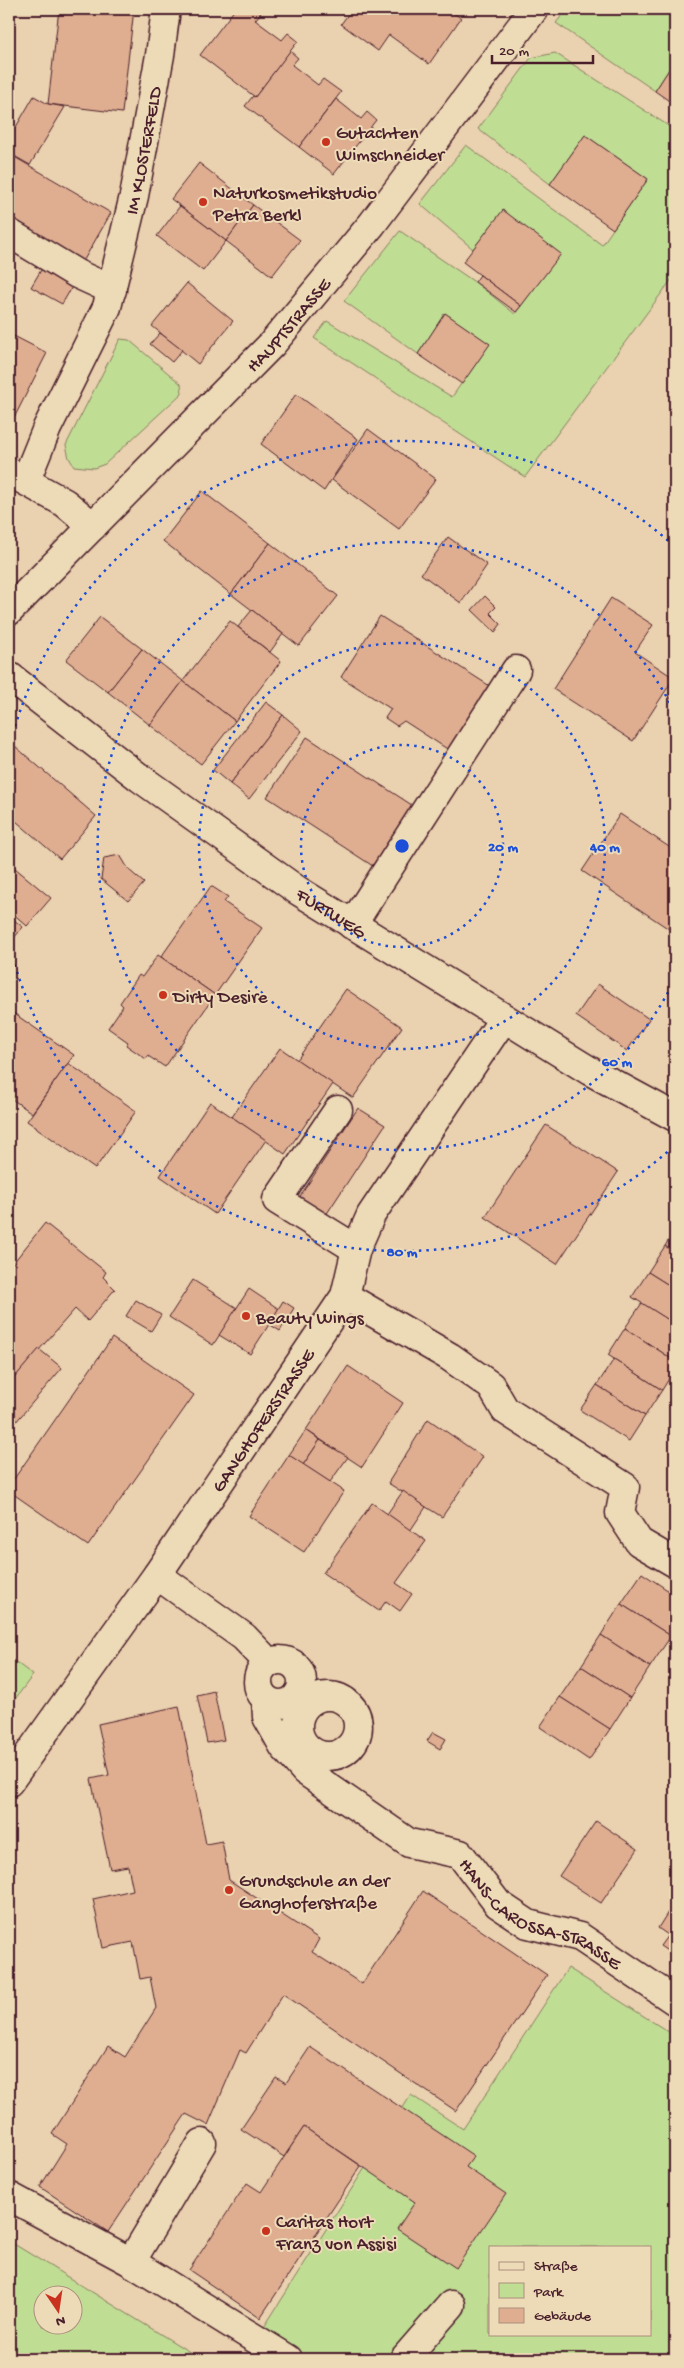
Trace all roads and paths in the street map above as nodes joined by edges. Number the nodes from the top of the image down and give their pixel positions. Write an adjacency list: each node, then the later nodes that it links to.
1 (166, 9): 4 (street, IM KLOSTERFELD)
2 (534, 9): 6 (street, HAUPTSTRASSE)
3 (9, 232): 4 (street)
4 (112, 290): 5 (street, IM KLOSTERFELD)
5 (18, 476): 6 (street)
6 (93, 526): 7 (street, HAUPTSTRASSE)
7 (9, 611)
8 (516, 670): 10 (street)
9 (9, 676): 10 (street, FURTWEG)
10 (352, 925): 11 (street, FURTWEG)
11 (504, 1018): 13 (street, FURTWEG); 14 (street, GANGHOFERSTRASSE)
12 (338, 1110): 14 (street)
13 (675, 1117)
14 (356, 1249): 15 (street, GANGHOFERSTRASSE)
15 (345, 1296): 16 (street); 17 (street, GANGHOFERSTRASSE)
16 (675, 1563)
17 (157, 1574): 18 (street); 22 (street, GANGHOFERSTRASSE)
18 (268, 1662): 19 (street, HANS-CAROSSA-STRASSE); 20 (street, HANS-CAROSSA-STRASSE)
19 (266, 1700): 20 (street); 21 (street, HANS-CAROSSA-STRASSE)
20 (302, 1701): 21 (street, HANS-CAROSSA-STRASSE); 21 (street)
21 (310, 1763): 23 (street, HANS-CAROSSA-STRASSE)
22 (9, 1782)
23 (675, 2001)
24 (202, 2143): 26 (street)
25 (9, 2196): 26 (street)
26 (131, 2262): 28 (street)
27 (451, 2304): 29 (street)
28 (288, 2359)
29 (404, 2359)

